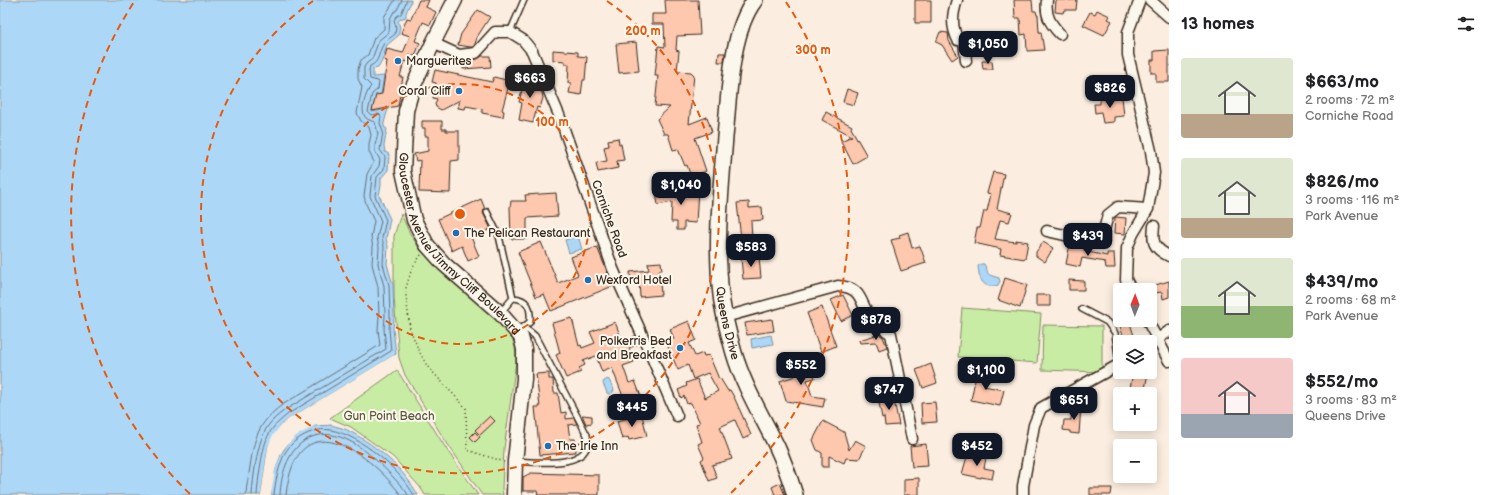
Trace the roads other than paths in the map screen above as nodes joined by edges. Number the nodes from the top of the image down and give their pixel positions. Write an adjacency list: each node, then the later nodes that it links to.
1 (456, 0): 11 (main road, Gloucester Avenue/Jimmy Cliff Boulevard)
2 (524, 0): 9 (lane)
3 (755, 0): 22 (main road, Queens Drive)
4 (957, 0): 12 (street)
5 (1047, 0): 10 (street)
6 (1140, 0): 13 (street)
7 (1150, 0): 8 (street)
8 (1169, 17)
9 (510, 32): 11 (street); 30 (street, Corniche Road)
10 (1060, 34)
11 (433, 43): 21 (main road, Gloucester Avenue/Jimmy Cliff Boulevard)
12 (966, 61)
13 (1148, 209): 16 (street); 18 (street)
14 (487, 212): 19 (lane)
15 (1154, 226): 17 (street)
16 (1047, 231)
17 (1169, 256)
18 (1128, 283)
19 (513, 298): 21 (lane); 23 (lane)
20 (1082, 309): 25 (lane)
21 (500, 313): 23 (main road, Gloucester Avenue/Jimmy Cliff Boulevard)
22 (725, 317): 31 (street); 34 (main road, Queens Drive)
23 (518, 328): 32 (main road, Gloucester Avenue/Jimmy Cliff Boulevard); 32 (lane)
24 (1169, 331): 26 (street)
25 (1115, 335)
26 (1157, 341)
27 (1157, 347): 28 (street)
28 (1169, 361)
29 (1113, 369): 35 (street)
30 (677, 416)
31 (912, 439)
32 (515, 462): 33 (main road, Gloucester Avenue/Jimmy Cliff Boulevard)
33 (514, 495)
34 (795, 495)
35 (1023, 495)

